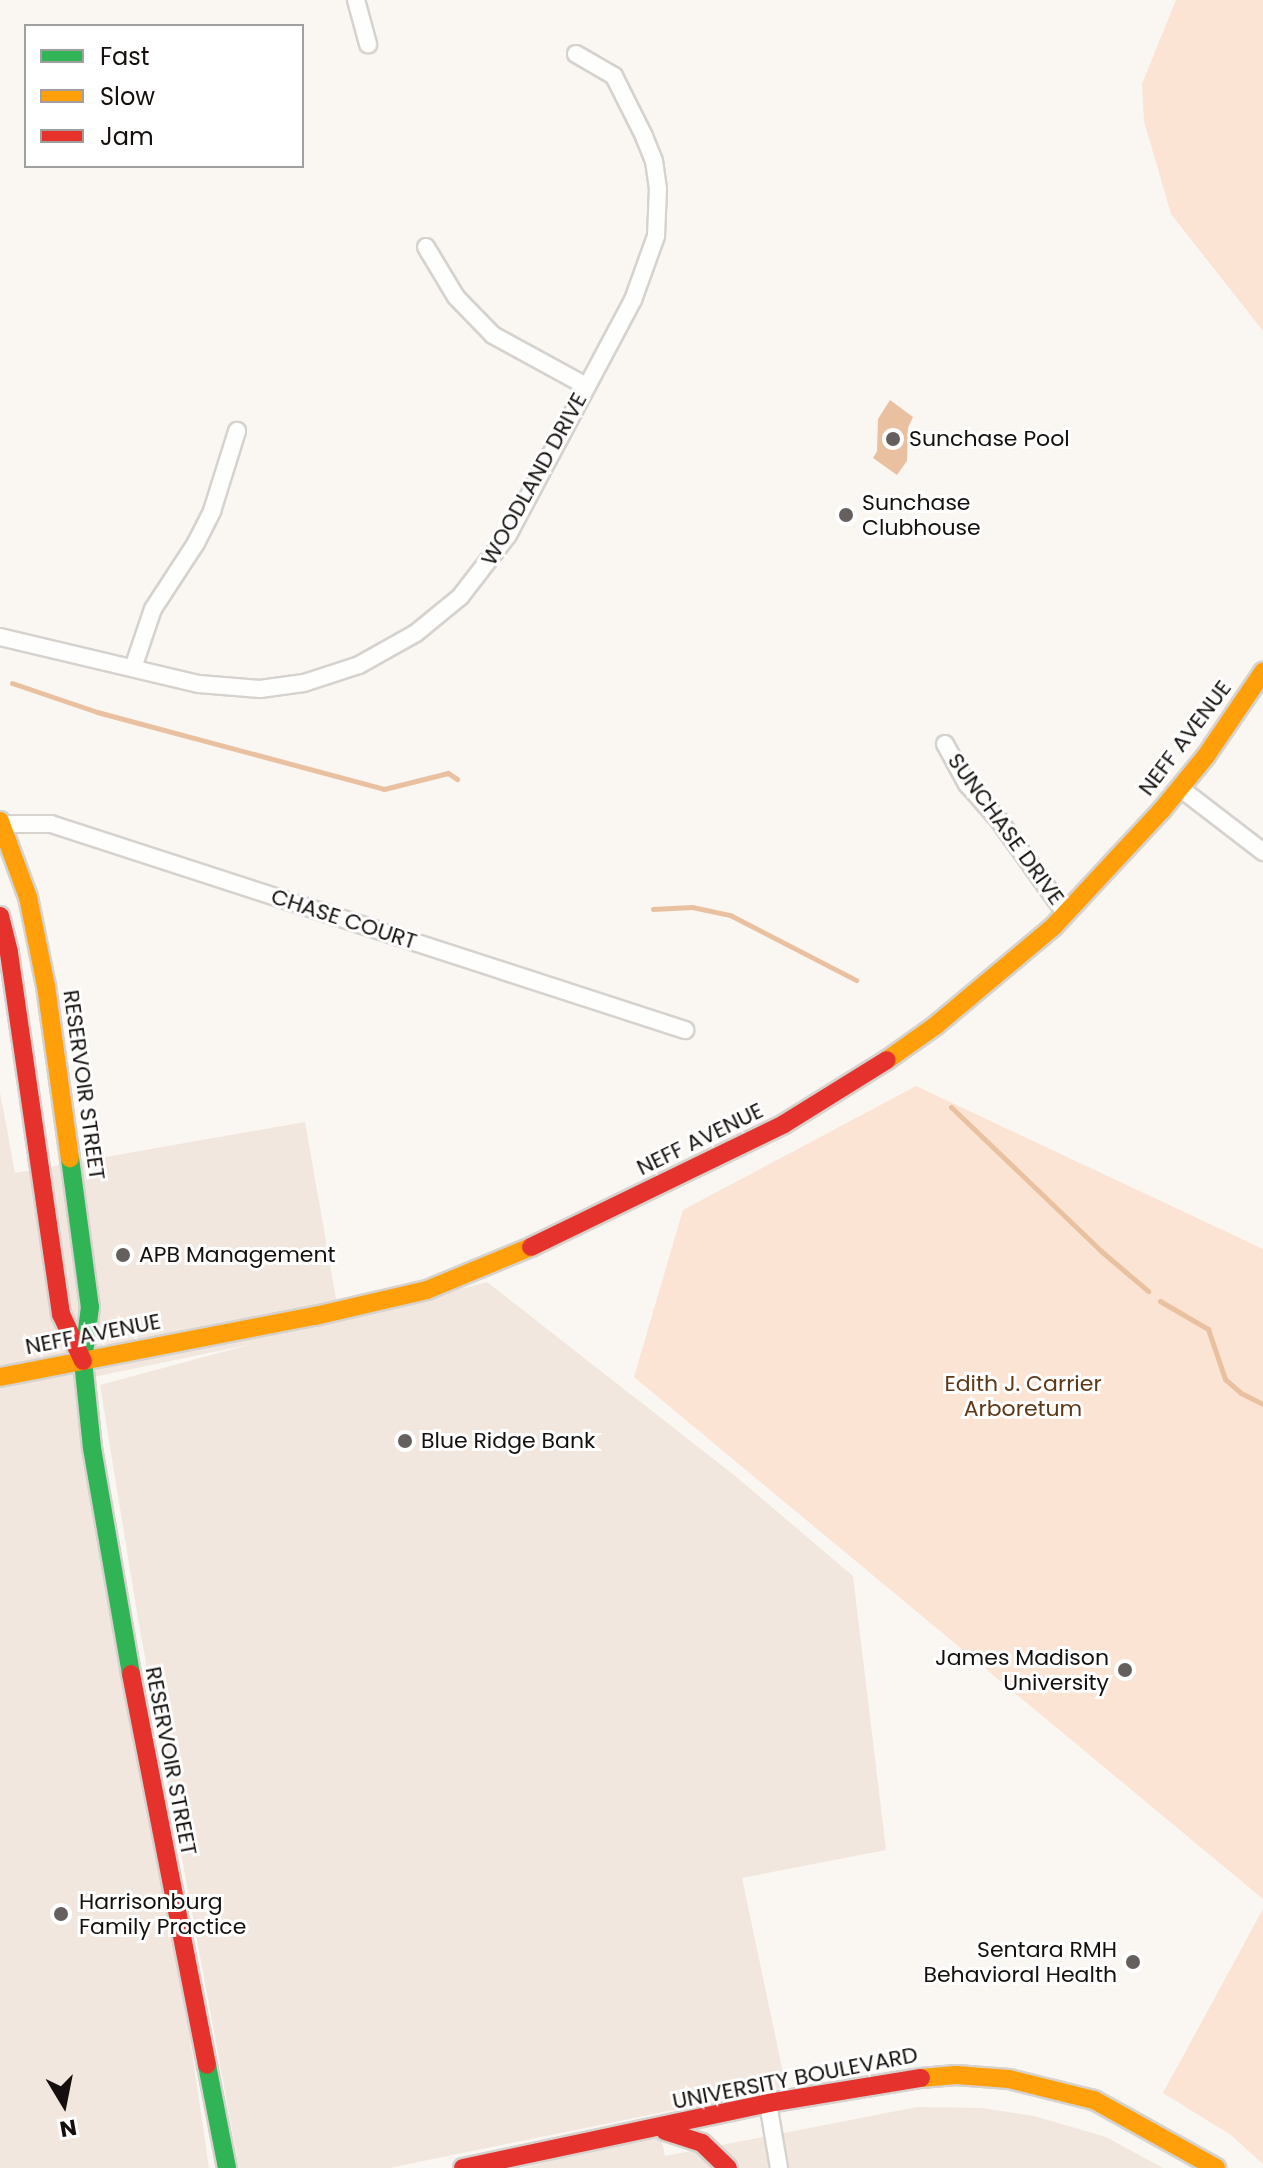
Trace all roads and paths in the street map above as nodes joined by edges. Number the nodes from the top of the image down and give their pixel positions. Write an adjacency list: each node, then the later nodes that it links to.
1 (356, 0): 2 (street)
2 (368, 44)
3 (576, 54): 5 (street, WOODLAND DRIVE)
4 (426, 247): 5 (street)
5 (586, 386): 8 (street, WOODLAND DRIVE)
6 (237, 431): 8 (street)
7 (0, 637): 8 (street, WOODLAND DRIVE)
8 (133, 668)
9 (1263, 672): 11 (main road, NEFF AVENUE)
10 (945, 744): 14 (street, SUNCHASE DRIVE)
11 (1180, 788): 13 (street); 14 (main road, NEFF AVENUE)
12 (1, 822): 16 (street, CHASE COURT); 17 (main road, RESERVOIR STREET)
13 (1263, 852)
14 (1066, 914): 17 (main road, NEFF AVENUE)
15 (0, 916): 17 (main road, RESERVOIR STREET)
16 (685, 1030)
17 (83, 1361): 18 (main road, NEFF AVENUE); 21 (main road, RESERVOIR STREET)
18 (0, 1377)
19 (768, 2103): 20 (main road, UNIVERSITY BOULEVARD); 24 (street); 25 (main road, UNIVERSITY BOULEVARD)
20 (658, 2129): 22 (main road, UNIVERSITY BOULEVARD); 23 (main road)
21 (227, 2168)
22 (463, 2168)
23 (728, 2168)
24 (779, 2168)
25 (1216, 2168)

